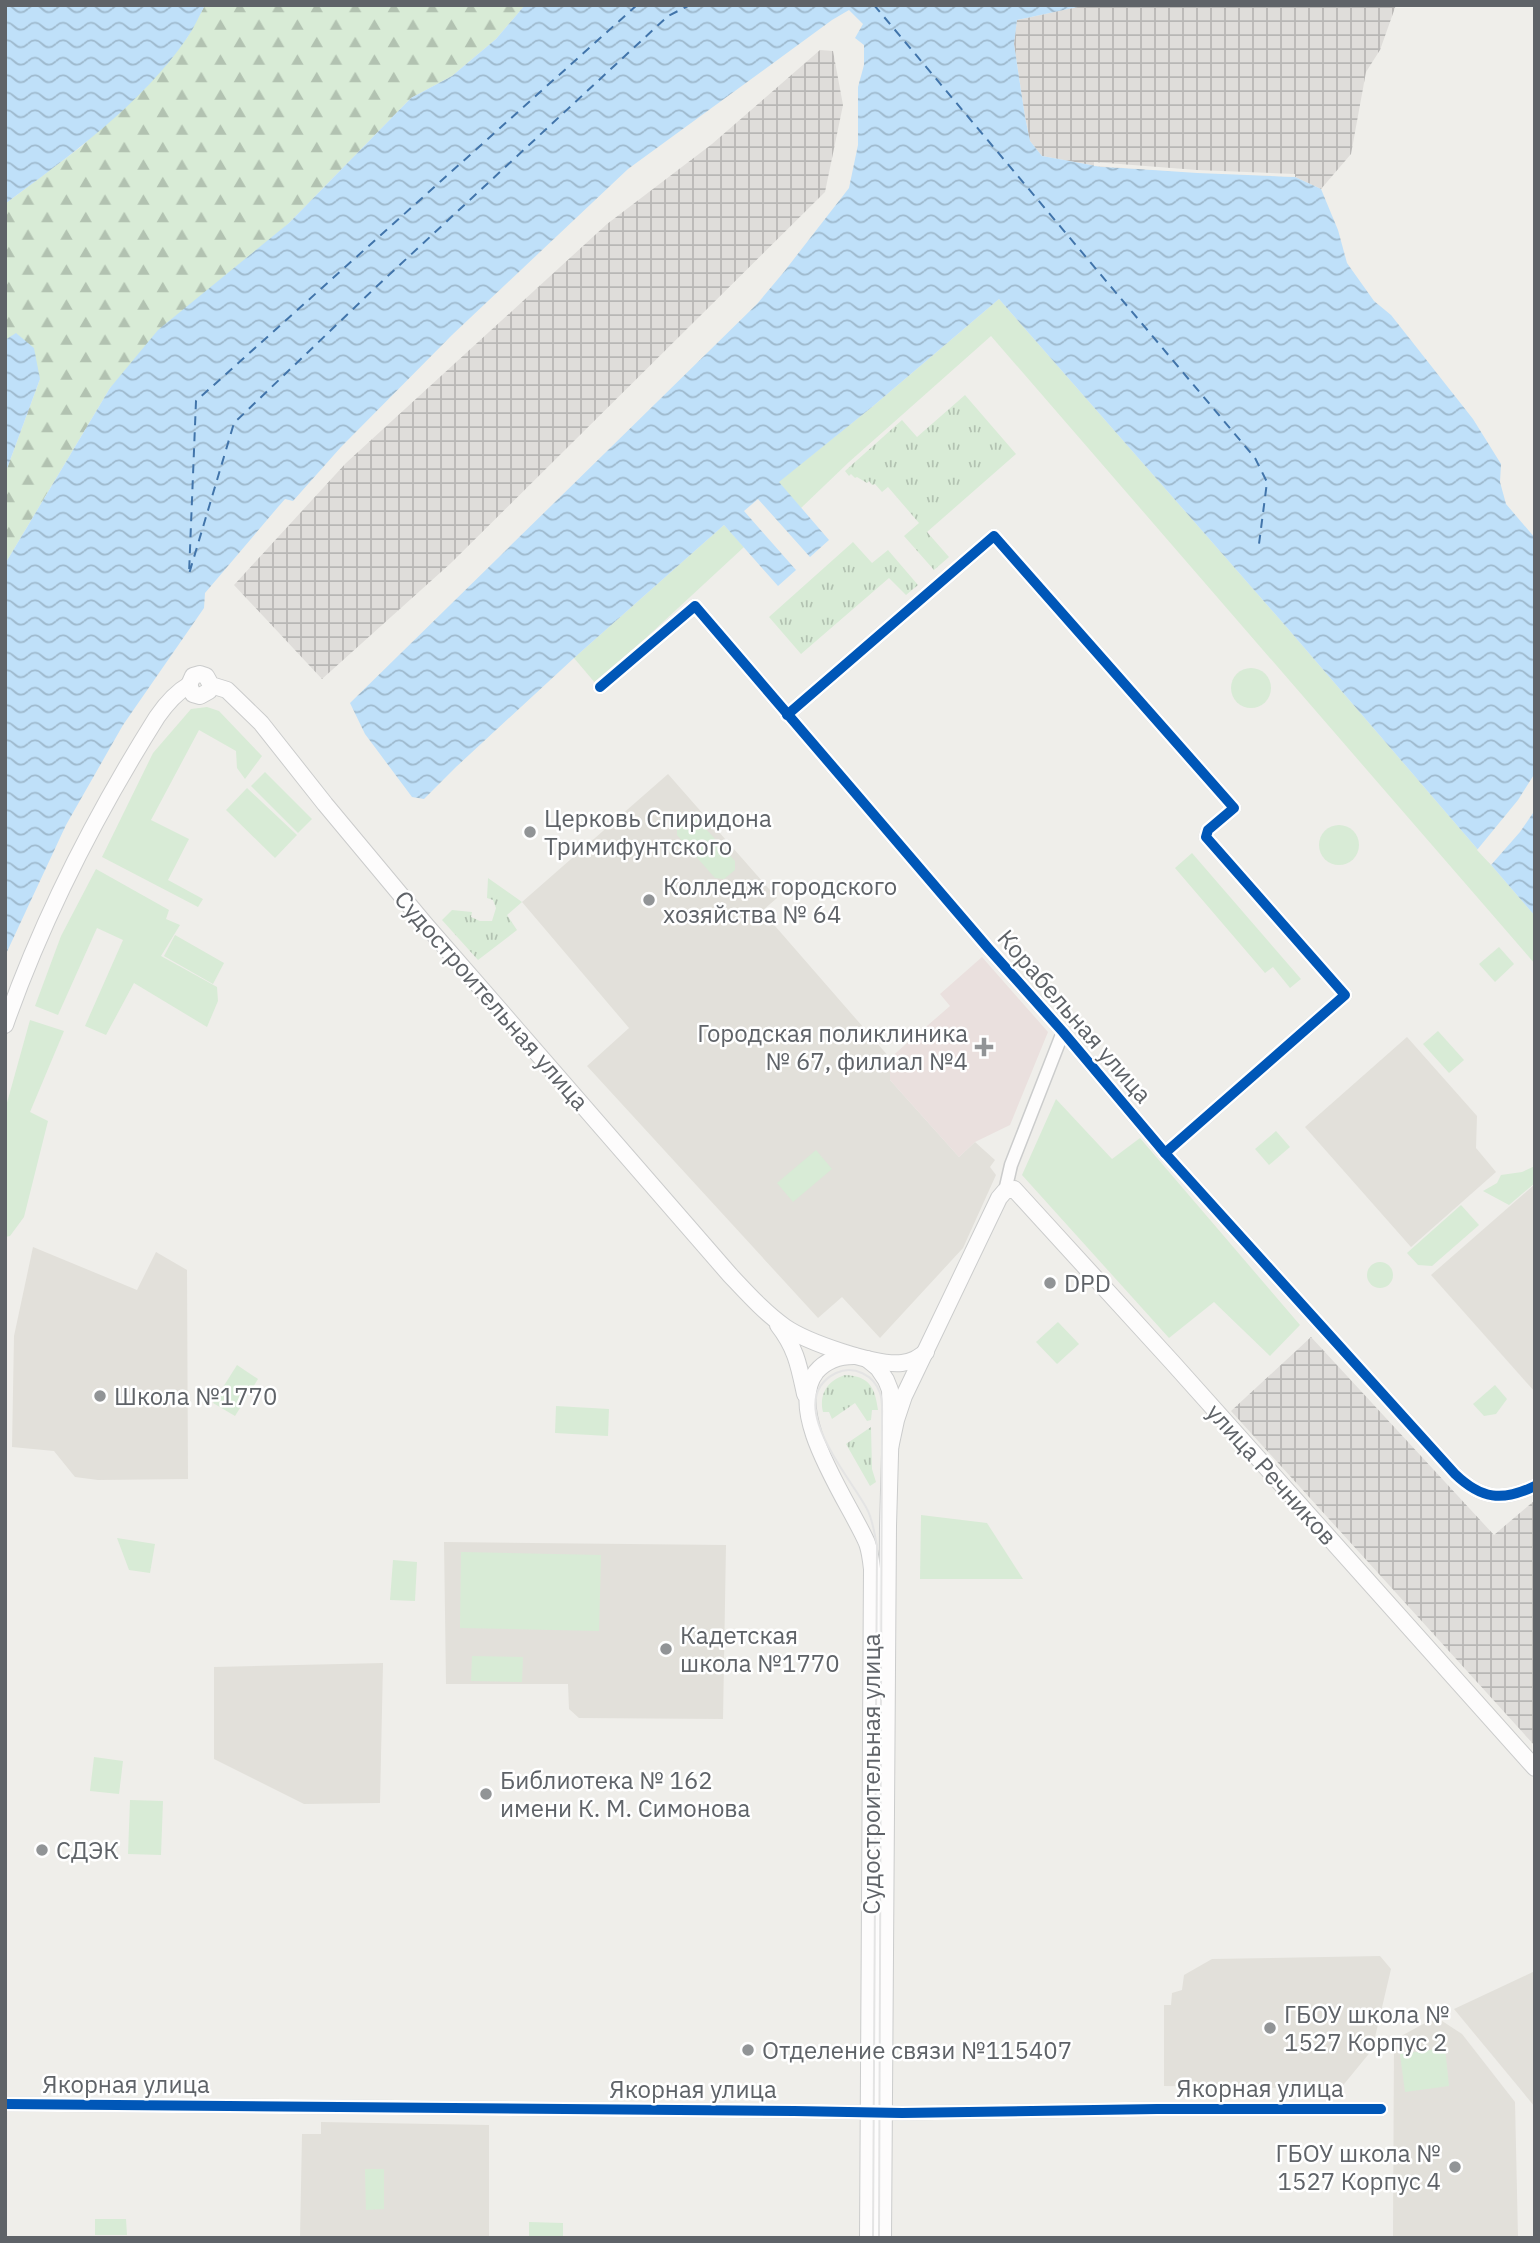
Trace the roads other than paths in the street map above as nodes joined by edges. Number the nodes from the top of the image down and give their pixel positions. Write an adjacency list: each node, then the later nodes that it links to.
1 (600, 687): 2 (street, Корабельная улица)
2 (787, 715): 4 (street, Корабельная улица); 5 (street)
3 (5, 1025): 7 (street, Судостроительная улица)
4 (1063, 1032): 5 (street, Корабельная улица); 6 (street)
5 (1165, 1153): 12 (street, Корабельная улица)
6 (1005, 1191): 8 (street); 15 (street, улица Речников)
7 (773, 1318): 9 (street); 10 (street, Судостроительная улица)
8 (928, 1350): 9 (street); 11 (street)
9 (862, 1357): 10 (street); 11 (street)
10 (807, 1403): 14 (street, Судостроительная улица)
11 (890, 1448): 13 (street, Судостроительная улица)
12 (1535, 1486)
13 (888, 1526): 14 (street); 18 (street, Судостроительная улица)
14 (862, 1533): 18 (street, Судостроительная улица)
15 (1535, 1768)
16 (5, 2104): 18 (street, Якорная улица)
17 (1381, 2109): 18 (street, Якорная улица)
18 (876, 2113): 19 (street, Судостроительная улица); 20 (street, Судостроительная улица)
19 (868, 2238)
20 (883, 2238)

